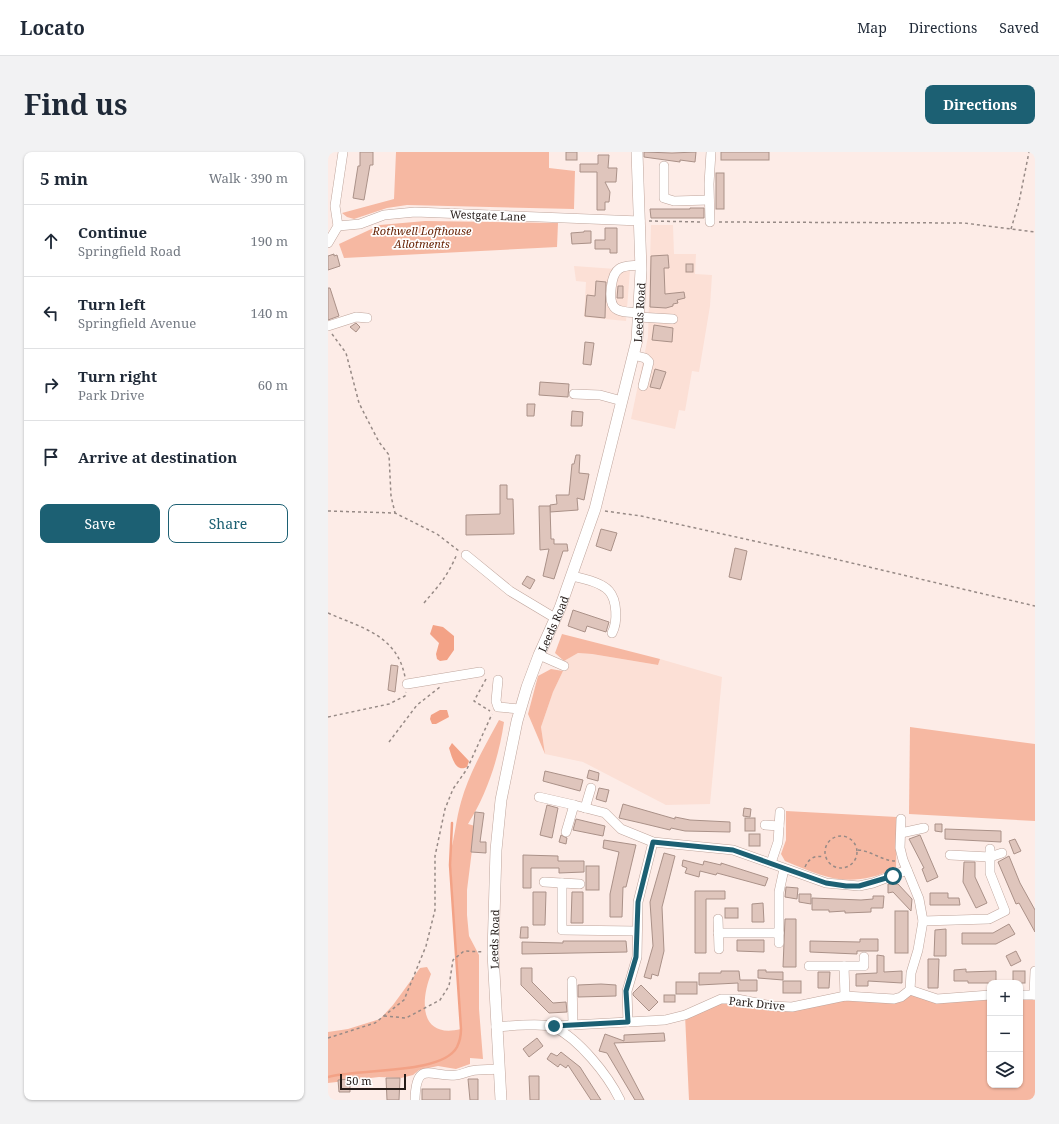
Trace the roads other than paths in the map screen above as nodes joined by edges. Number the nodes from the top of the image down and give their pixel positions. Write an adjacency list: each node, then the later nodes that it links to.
1 (343, 152): 5 (street)
2 (637, 152): 7 (main road, Leeds Road)
3 (712, 152): 6 (street)
4 (664, 166): 6 (street)
5 (332, 199): 9 (street)
6 (709, 200): 8 (street)
7 (640, 221): 9 (street, Westgate Lane); 11 (main road, Leeds Road)
8 (710, 222)
9 (338, 226): 10 (street)
10 (328, 243)
11 (640, 266): 12 (main road, Leeds Road); 12 (street)
12 (638, 315): 14 (street); 16 (main road, Leeds Road)
13 (367, 318): 15 (street)
14 (673, 319)
15 (328, 326)
16 (633, 355): 17 (street); 19 (main road, Leeds Road)
17 (643, 386)
18 (574, 394): 19 (street)
19 (622, 401): 21 (main road, Leeds Road)
20 (462, 552): 22 (street)
21 (571, 576): 22 (main road, Leeds Road); 23 (street)
22 (555, 618): 24 (main road, Leeds Road)
23 (612, 633)
24 (539, 655): 25 (street); 29 (main road, Leeds Road)
25 (564, 666)
26 (480, 672): 28 (street)
27 (498, 680): 29 (street)
28 (407, 684)
29 (520, 709): 71 (main road, Leeds Road)
30 (590, 788): 33 (street)
31 (539, 797): 32 (street)
32 (574, 805): 33 (street); 39 (street)
33 (585, 808): 41 (street)
34 (780, 812): 37 (street)
35 (901, 818): 40 (street)
36 (765, 825): 37 (street)
37 (779, 826): 45 (street)
38 (924, 828): 40 (street)
39 (566, 832)
40 (901, 833): 47 (street)
41 (653, 842): 45 (street); 53 (street)
42 (1002, 852): 43 (street)
43 (990, 853): 44 (street); 52 (street)
44 (950, 855)
45 (771, 863): 46 (street)
46 (784, 869): 47 (street); 54 (street)
47 (907, 870): 52 (street)
48 (544, 882): 49 (street)
49 (562, 883): 50 (street); 53 (street)
50 (580, 884)
51 (718, 919): 55 (street)
52 (923, 921): 63 (street)
53 (637, 931): 68 (street)
54 (779, 932): 55 (street); 56 (street)
55 (718, 933): 57 (street)
56 (779, 943)
57 (719, 949)
58 (864, 957): 60 (street)
59 (809, 966): 60 (street)
60 (844, 966): 67 (street)
61 (1035, 971): 66 (street)
62 (572, 981): 69 (street)
63 (910, 990): 64 (street); 67 (street, Park Drive)
64 (987, 995)
65 (1023, 995): 66 (street)
66 (1035, 995)
67 (844, 996): 68 (street, Park Drive)
68 (628, 1022): 69 (street, Park Drive)
69 (572, 1025): 70 (street, Park Drive)
70 (554, 1026): 71 (street, Park Drive); 75 (street)
71 (496, 1027): 72 (main road, Leeds Road)
72 (499, 1069): 73 (street); 74 (main road, Leeds Road)
73 (415, 1100)
74 (501, 1100)
75 (620, 1100)

